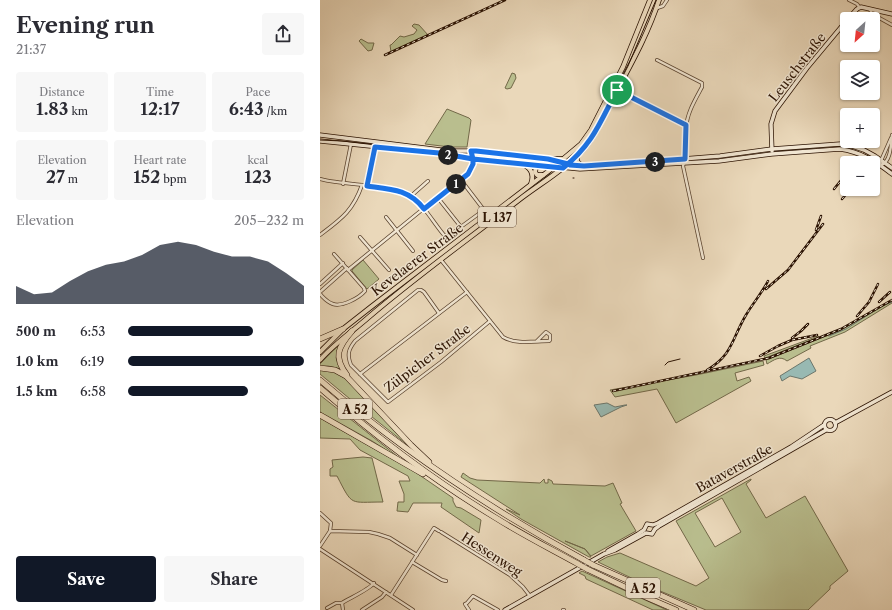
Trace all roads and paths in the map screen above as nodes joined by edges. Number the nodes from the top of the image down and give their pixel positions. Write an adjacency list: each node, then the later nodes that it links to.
1 (651, 0): 5 (main road); 8 (main road, L 137)
2 (659, 0): 5 (main road, L 137)
3 (667, 0): 5 (street)
4 (849, 0): 6 (street)
5 (656, 8): 8 (main road); 14 (main road, L 137)
6 (860, 8): 7 (main road); 9 (main road, Leuschstraße)
7 (870, 9): 10 (main road); 11 (street)
8 (646, 11): 24 (main road, L 137)
9 (856, 12)
10 (892, 14)
11 (892, 25)
12 (840, 29): 22 (main road, Leuschstraße)
13 (657, 60): 15 (street)
14 (617, 90): 15 (street); 23 (main road, L 137)
15 (686, 125): 28 (street)
16 (320, 135): 21 (main road)
17 (892, 135): 27 (street); 31 (street)
18 (320, 141): 19 (main road)
19 (351, 144): 20 (main road); 44 (street)
20 (375, 147): 25 (main road); 47 (street)
21 (471, 151): 25 (street); 26 (main road)
22 (772, 152): 27 (main road); 28 (main road); 34 (main road)
23 (579, 154): 32 (main road, L 137); 35 (main road)
24 (565, 158): 26 (main road); 29 (main road, L 137)
25 (473, 159): 30 (main road); 42 (street)
26 (552, 160): 29 (main road)
27 (882, 160): 31 (main road); 34 (street)
28 (684, 161): 35 (main road); 37 (main road); 59 (street)
29 (560, 162): 32 (main road); 36 (main road, Kevelaerer Straße / L 137)
30 (519, 163): 33 (main road); 46 (main road)
31 (886, 163): 34 (street); 38 (main road)
32 (568, 164): 35 (main road); 37 (main road, L 137)
33 (541, 165): 36 (main road); 40 (main road)
34 (881, 165): 39 (main road)
35 (584, 166)
36 (554, 167): 37 (main road); 40 (main road, Kevelaerer Straße / L 137)
37 (563, 168): 60 (main road, Kevelaerer Straße / L 137)
38 (892, 168)
39 (892, 174)
40 (544, 175): 46 (main road, Kevelaerer Straße / L 137)
41 (320, 179): 44 (street)
42 (461, 180): 49 (street); 52 (street)
43 (428, 181): 48 (street)
44 (343, 184): 45 (street)
45 (362, 185): 47 (street); 54 (street)
46 (531, 185): 71 (main road, Kevelaerer Straße / L 137)
47 (367, 186): 48 (street)
48 (411, 196): 50 (street)
49 (438, 198): 50 (street); 52 (street)
50 (423, 209): 52 (street); 53 (street)
51 (386, 217): 53 (street)
52 (461, 227)
53 (396, 230): 56 (street); 57 (street)
54 (320, 235)
55 (360, 236): 56 (street)
56 (372, 250): 62 (street); 63 (street)
57 (413, 251)
58 (334, 254): 61 (street)
59 (703, 258)
60 (441, 260): 65 (street); 72 (main road, Kevelaerer Straße / L 137)
61 (343, 264): 62 (street); 64 (street)
62 (348, 269): 66 (street); 67 (street)
63 (389, 270)
64 (320, 284)
65 (467, 292): 69 (street); 70 (street)
66 (320, 293): 67 (street)
67 (324, 298): 68 (street)
68 (320, 301)
69 (440, 313): 78 (street); 78 (street)
70 (490, 322): 74 (street); 78 (street, Zülpicher Straße)
71 (343, 329): 73 (highway); 75 (main road, L 137)
72 (352, 331): 76 (main road, L 137); 80 (highway)
73 (320, 339)
74 (537, 341): 74 (street)
75 (320, 352)
76 (320, 360)
77 (320, 368): 80 (highway)
78 (360, 374)
79 (320, 380): 87 (highway, A 52)
80 (352, 382): 87 (highway)
81 (320, 388): 88 (highway, A 52)
82 (892, 392): 84 (main road, Bataverstraße)
83 (320, 415): 88 (highway)
84 (835, 423): 85 (main road, Bataverstraße); 86 (main road, Bataverstraße)
85 (824, 425): 86 (main road); 90 (main road, Bataverstraße)
86 (826, 430): 90 (main road, Bataverstraße)
87 (447, 477): 97 (highway, A 52, bridge)
88 (442, 483): 111 (highway, A 52, bridge)
89 (320, 513): 91 (street)
90 (654, 527): 92 (main road, Bataverstraße); 92 (main road, Bataverstraße)
91 (330, 531): 93 (street); 95 (street)
92 (645, 532): 97 (main road, Bataverstraße)
93 (320, 546)
94 (320, 549): 99 (street)
95 (417, 554): 96 (street); 102 (street, Hessenweg)
96 (412, 562): 98 (street); 101 (street)
97 (593, 563): 102 (main road, Bataverstraße); 112 (highway, A 52)
98 (446, 581)
99 (374, 583): 100 (street); 103 (street)
100 (386, 592): 101 (street); 106 (street)
101 (391, 595): 107 (street)
102 (530, 596): 110 (main road, Bataverstraße)
103 (342, 603): 104 (street); 105 (street)
104 (327, 608)
105 (342, 610)
106 (362, 610)
107 (413, 610)
108 (469, 610): 109 (street)
109 (498, 610)
110 (505, 610)
111 (676, 610)
112 (694, 610)

